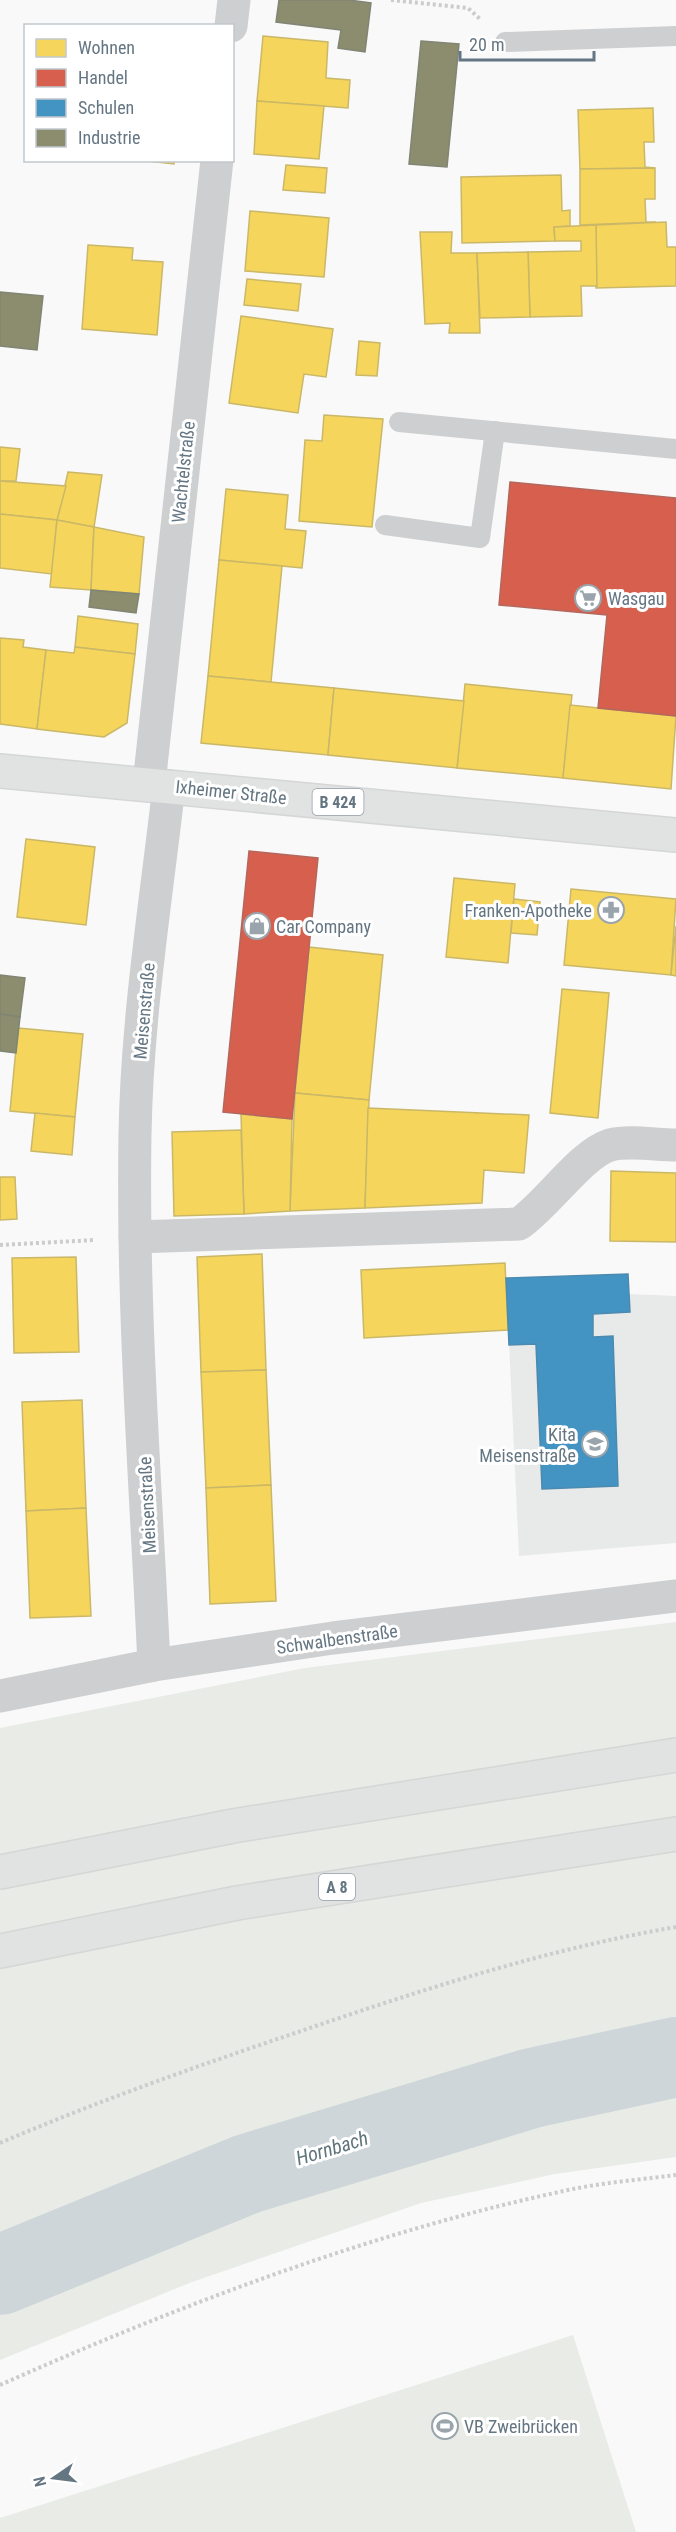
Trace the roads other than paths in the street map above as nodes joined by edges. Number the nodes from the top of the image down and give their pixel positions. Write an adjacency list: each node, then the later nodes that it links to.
1 (234, 0): 2 (street)
2 (231, 24)
3 (676, 36): 4 (lane)
4 (505, 42)
5 (217, 162): 11 (street, Wachtelstraße)
6 (399, 422): 7 (lane)
7 (495, 431): 8 (lane); 9 (lane)
8 (676, 449)
9 (384, 525)
10 (0, 771): 11 (main road, Ixheimer Straße / B 424)
11 (159, 785): 12 (main road, Ixheimer Straße / B 424); 14 (street, Meisenstraße)
12 (676, 835)
13 (676, 1145): 14 (street)
14 (135, 1238): 16 (street, Meisenstraße)
15 (676, 1596): 16 (street, Schwalbenstraße)
16 (154, 1665): 17 (street, Schwalbenstraße)
17 (0, 1696)
18 (676, 1755): 20 (main road)
19 (676, 1834): 21 (main road, A 8)
20 (0, 1872)
21 (0, 1951)

